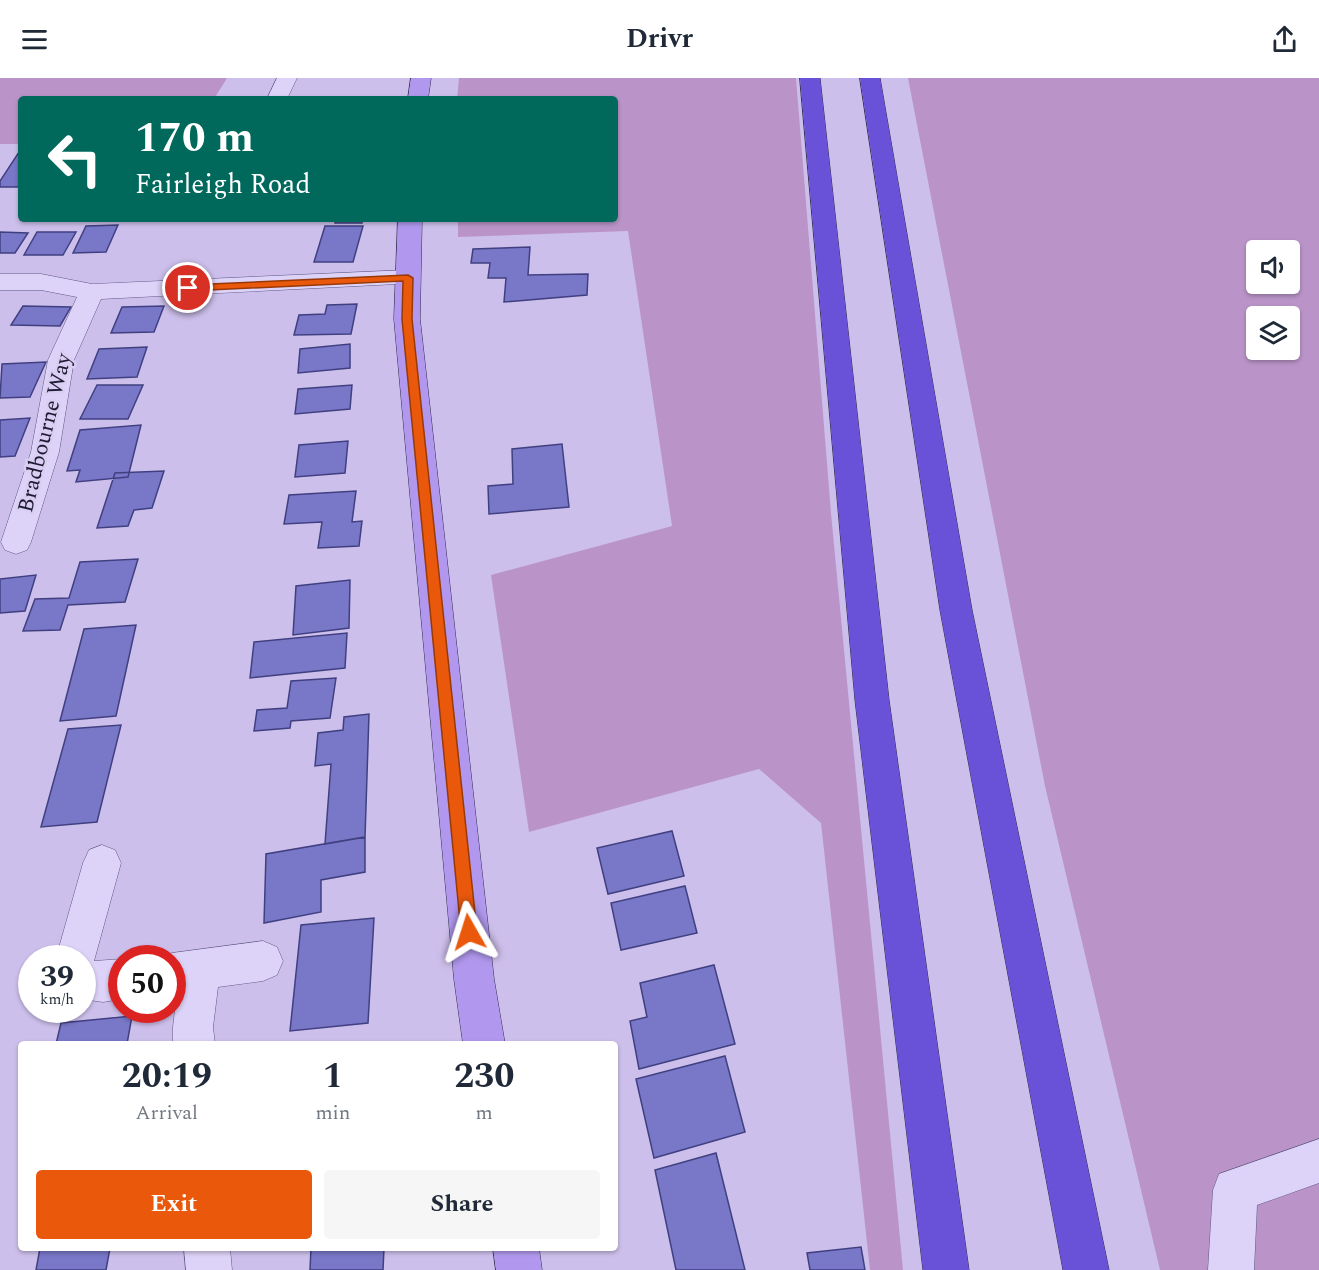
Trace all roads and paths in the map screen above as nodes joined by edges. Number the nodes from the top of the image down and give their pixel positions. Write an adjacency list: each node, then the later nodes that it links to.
1 (287, 78): 5 (street)
2 (421, 78): 6 (main road)
3 (810, 78): 23 (highway)
4 (870, 78): 24 (highway)
5 (278, 96)
6 (418, 96)
7 (410, 222): 8 (main road)
8 (408, 278): 10 (street); 17 (main road)
9 (0, 282): 10 (street)
10 (92, 292): 11 (street, Bradbourne Way)
11 (16, 542)
12 (102, 862): 13 (street)
13 (80, 945)
14 (263, 961): 15 (street)
15 (186, 971): 16 (street)
16 (194, 1041)
17 (484, 1041)
18 (1319, 1161): 25 (street)
19 (207, 1251): 21 (street)
20 (516, 1251): 22 (main road)
21 (209, 1270)
22 (519, 1270)
23 (946, 1270)
24 (1086, 1270)
25 (1231, 1270)

